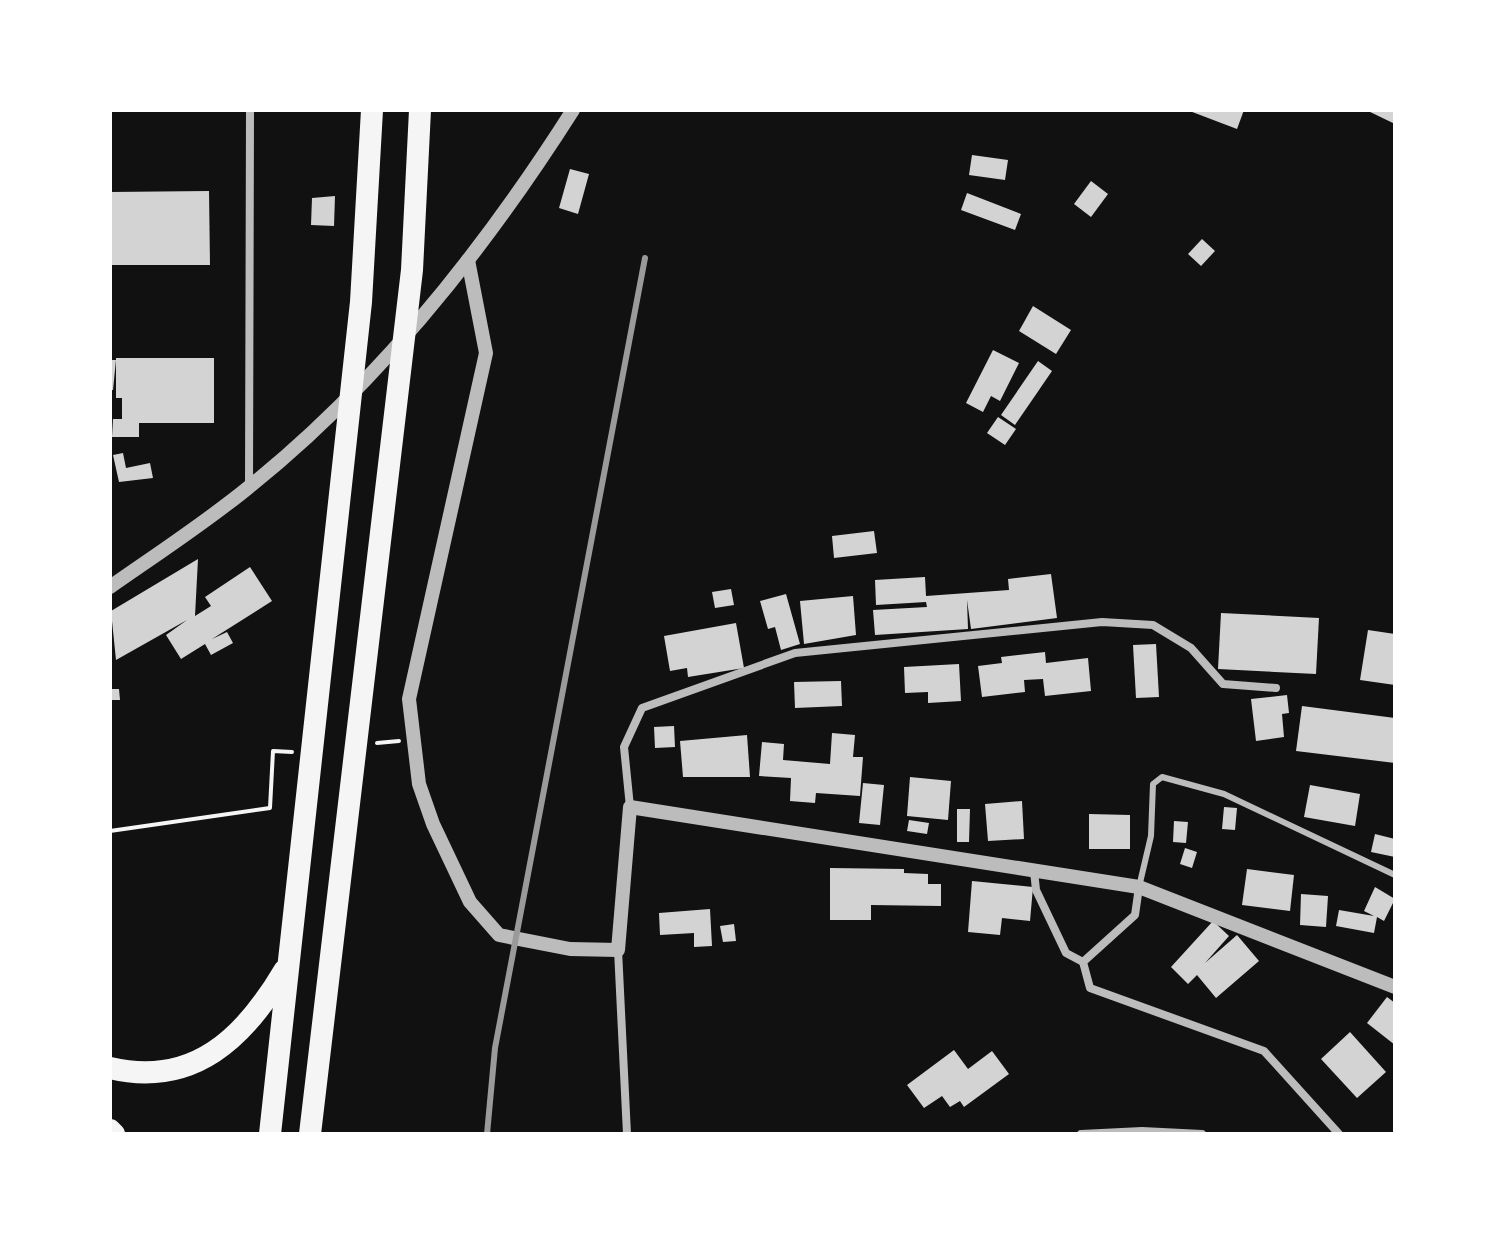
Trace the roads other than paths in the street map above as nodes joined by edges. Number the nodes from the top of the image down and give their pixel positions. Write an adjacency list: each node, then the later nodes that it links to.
1 (250, 110): 6 (street)
2 (372, 110): 15 (highway)
3 (420, 110): 19 (highway)
4 (573, 110): 5 (street)
5 (468, 260): 6 (street); 13 (street)
6 (249, 488): 7 (street)
7 (110, 587)
8 (1276, 688): 9 (street)
9 (630, 807): 10 (street); 13 (street)
10 (1034, 871): 12 (street); 14 (street)
11 (1395, 875): 12 (lane)
12 (1139, 887): 14 (street); 16 (street)
13 (618, 950): 20 (street)
14 (1083, 962): 23 (street)
15 (287, 967): 17 (highway); 18 (highway)
16 (1395, 987)
17 (110, 1068)
18 (270, 1134)
19 (310, 1134)
20 (627, 1134)
21 (1081, 1134): 22 (street)
22 (1202, 1134)
23 (1339, 1134)

